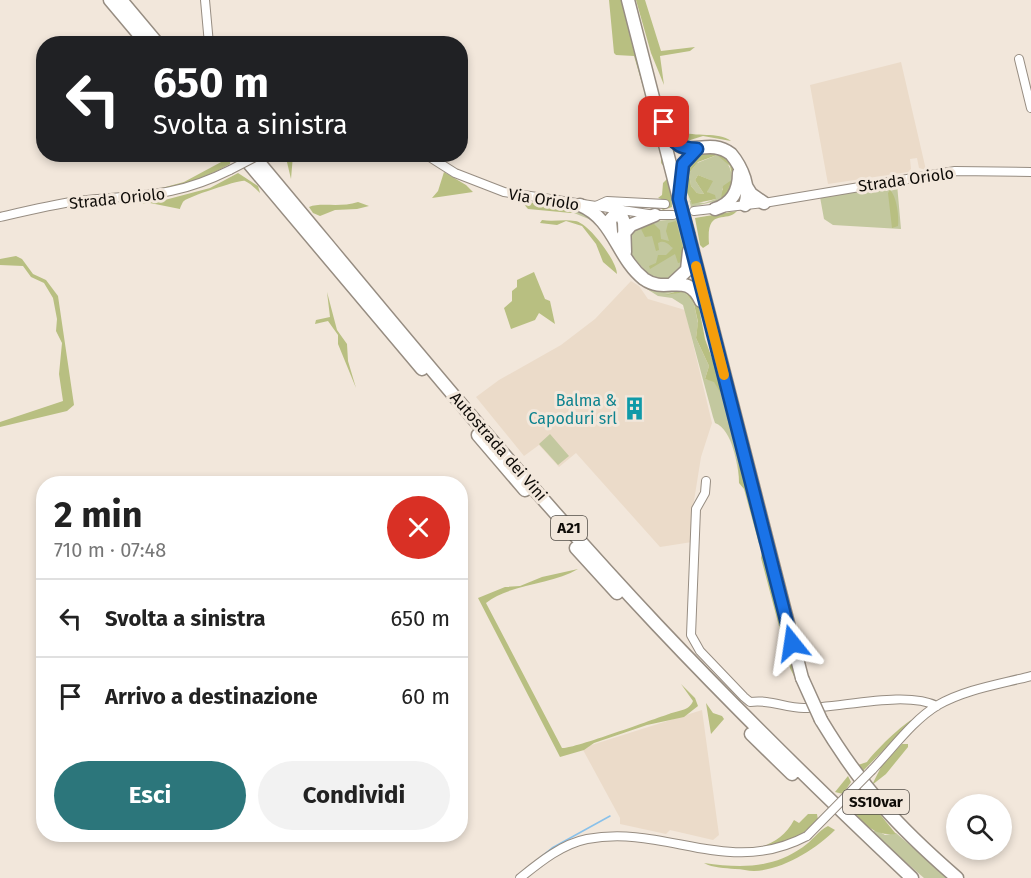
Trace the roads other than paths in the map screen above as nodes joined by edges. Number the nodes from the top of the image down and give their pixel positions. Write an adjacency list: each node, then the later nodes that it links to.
1 (110, 0): 5 (highway)
2 (121, 0): 6 (highway)
3 (205, 0): 7 (street)
4 (628, 0): 10 (highway, SS10var)
5 (140, 36)
6 (151, 36)
7 (208, 36)
8 (1019, 59): 9 (street)
9 (1031, 108)
10 (658, 118): 11 (highway); 20 (highway, SS10var)
11 (697, 149): 19 (highway); 20 (highway)
12 (246, 162): 31 (street, Strada Oriolo, bridge)
13 (248, 162): 42 (highway, Autostrada dei Vini / A21)
14 (259, 162): 43 (highway, Autostrada dei Vini / A21)
15 (437, 162): 17 (street, Via Oriolo)
16 (439, 162): 17 (street)
17 (441, 165): 23 (street, Via Oriolo)
18 (1031, 172): 21 (street, Strada Oriolo)
19 (742, 187): 21 (highway); 24 (highway); 26 (highway)
20 (678, 191): 33 (highway, SS10var, bridge)
21 (764, 203): 24 (street)
22 (665, 204): 25 (street)
23 (580, 205): 25 (street, Via Oriolo); 32 (highway)
24 (745, 205): 26 (street)
25 (595, 207): 27 (street, Via Oriolo)
26 (716, 209): 28 (street)
27 (619, 210): 29 (street, Via Oriolo); 32 (highway)
28 (694, 211)
29 (655, 215): 30 (street, Via Oriolo); 32 (highway)
30 (673, 215)
31 (0, 217)
32 (618, 233): 34 (highway)
33 (689, 236): 34 (highway); 35 (highway, SS10var)
34 (671, 285): 35 (highway)
35 (708, 311): 44 (highway, SS10var, bridge)
36 (706, 482): 38 (street)
37 (1031, 676): 38 (street)
38 (937, 706): 40 (street, bridge)
39 (710, 859): 41 (street)
40 (740, 862)
41 (520, 878)
42 (900, 878)
43 (912, 878)
44 (957, 878)

